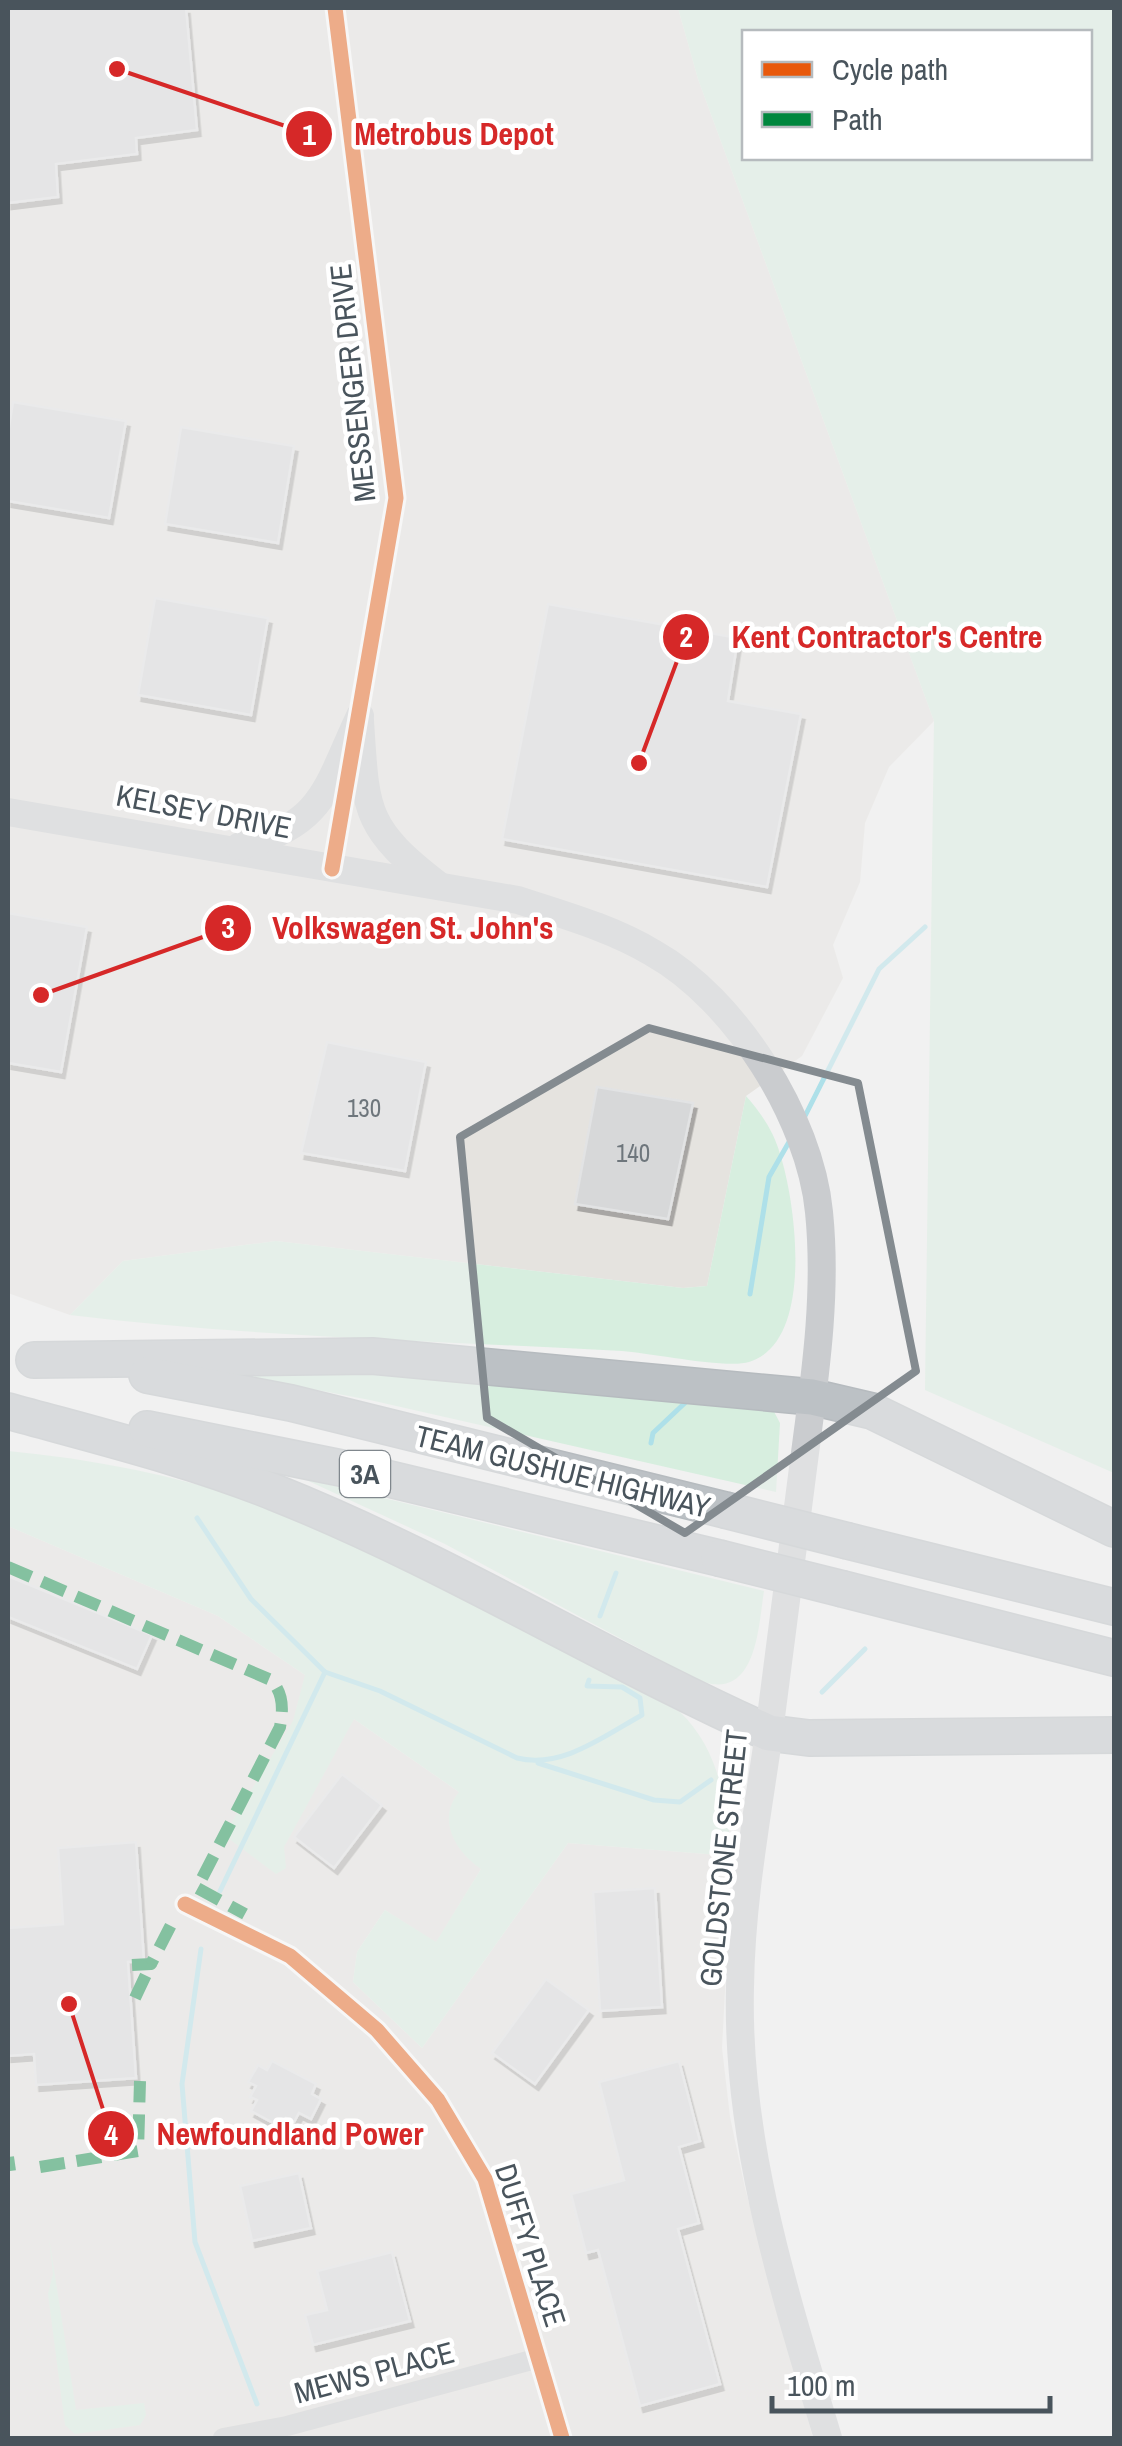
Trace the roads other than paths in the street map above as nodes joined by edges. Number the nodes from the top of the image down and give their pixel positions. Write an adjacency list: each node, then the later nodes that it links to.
1 (335, 8): 2 (street, MESSENGER DRIVE)
2 (360, 716): 4 (main road); 5 (street, MESSENGER DRIVE); 6 (main road)
3 (8, 812): 4 (main road, KELSEY DRIVE)
4 (224, 850): 5 (main road, KELSEY DRIVE)
5 (332, 869): 6 (main road, KELSEY DRIVE)
6 (442, 888): 8 (main road, KELSEY DRIVE)
7 (21, 1359): 8 (highway); 11 (highway, TEAM GUSHUE HIGHWAY / 3A, bridge)
8 (812, 1397): 10 (highway); 13 (main road, GOLDSTONE STREET)
9 (8, 1410): 12 (highway, TEAM GUSHUE HIGHWAY / 3A, bridge); 13 (highway)
10 (1114, 1529)
11 (1114, 1607)
12 (1114, 1658)
13 (768, 1734): 14 (highway); 19 (main road, GOLDSTONE STREET)
14 (1114, 1734)
15 (185, 1904): 16 (street, DUFFY PLACE)
16 (539, 2358): 17 (street, MEWS PLACE); 18 (street, DUFFY PLACE)
17 (223, 2438)
18 (562, 2438)
19 (828, 2438)

